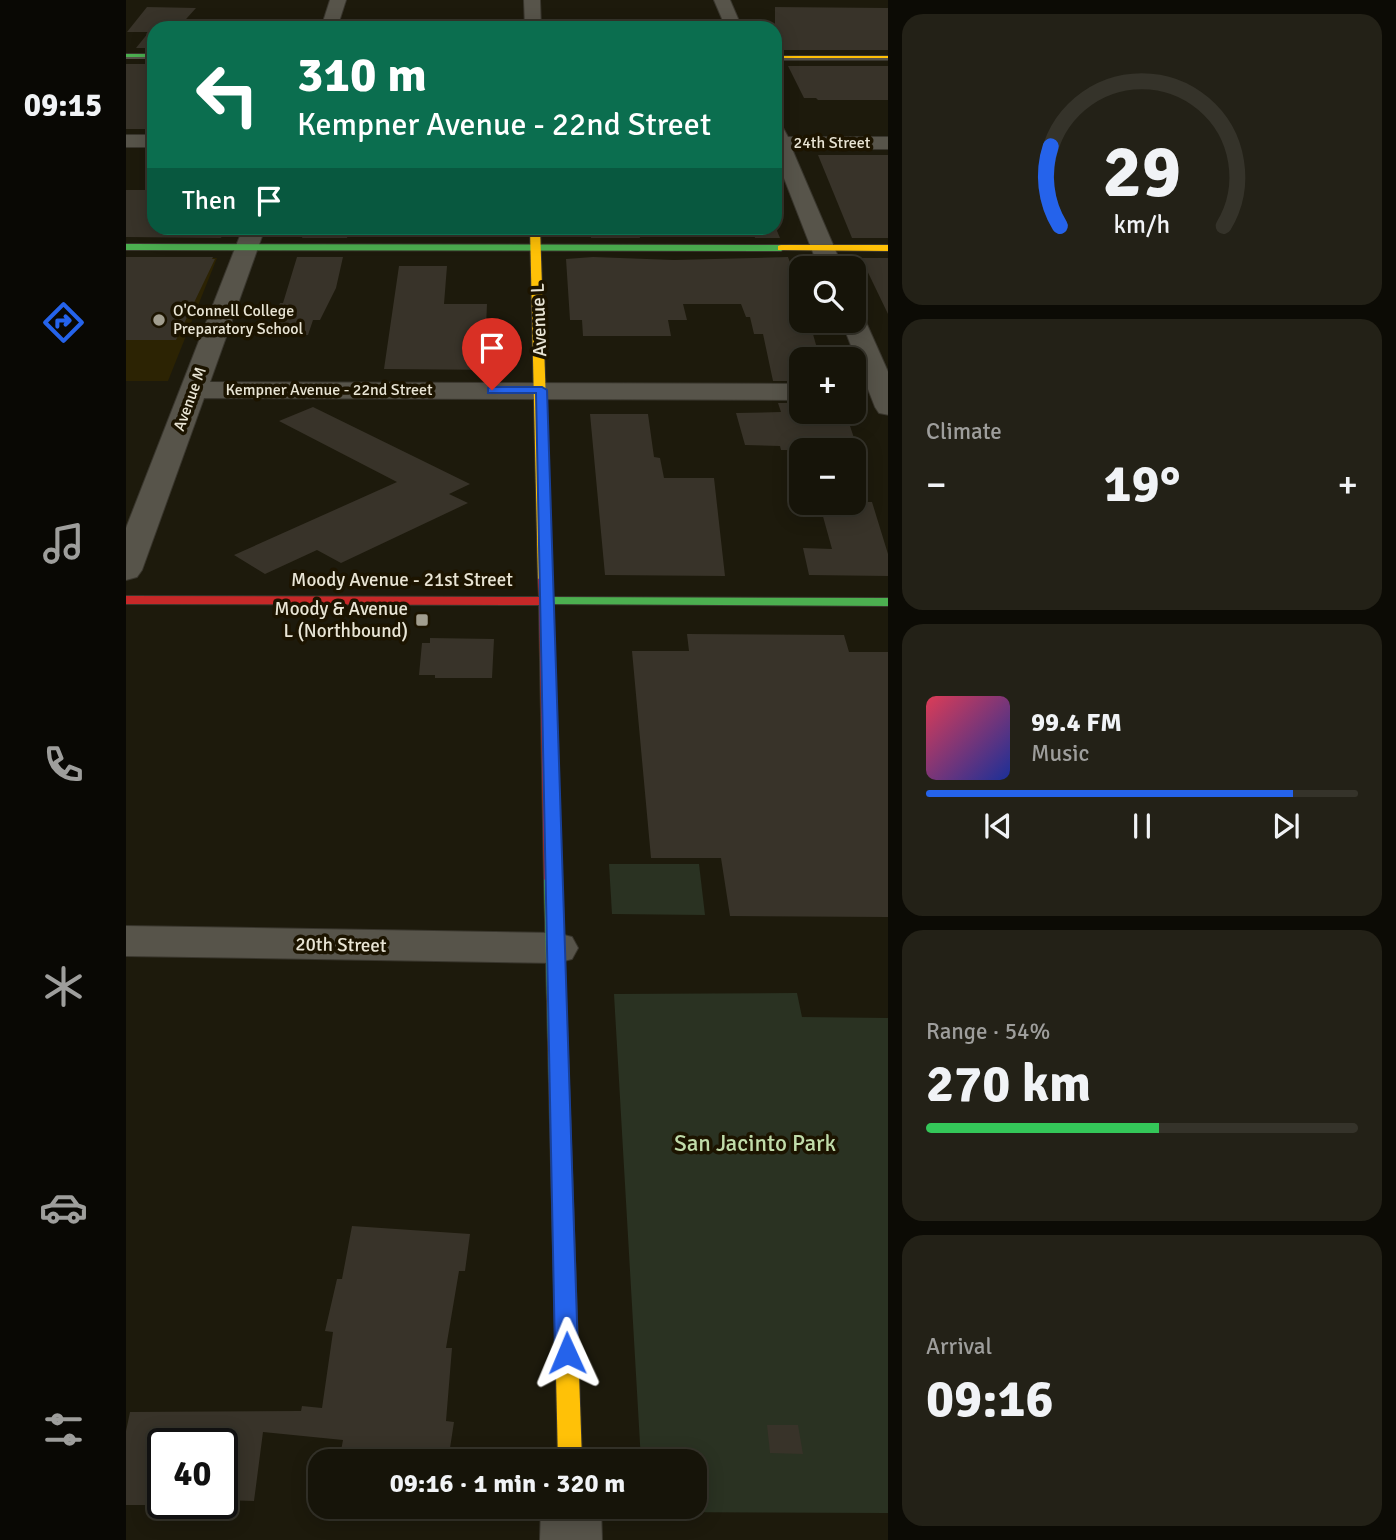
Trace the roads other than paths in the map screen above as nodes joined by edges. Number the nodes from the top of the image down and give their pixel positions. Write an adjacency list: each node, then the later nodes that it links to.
1 (338, 0): 4 (street)
2 (532, 0): 5 (street)
3 (722, 0): 6 (street)
4 (331, 21)
5 (533, 21)
6 (731, 21)
7 (126, 56): 8 (street)
8 (147, 56)
9 (782, 58): 10 (street)
10 (888, 58)
11 (126, 65): 12 (street)
12 (147, 65)
13 (782, 66): 14 (street)
14 (888, 66)
15 (782, 138): 18 (street, 24th Street)
16 (126, 141): 17 (street)
17 (147, 141)
18 (888, 143)
19 (782, 150): 25 (street)
20 (536, 235): 23 (street, Avenue L)
21 (250, 237): 22 (street); 23 (street); 29 (street, Avenue M)
22 (126, 247)
23 (536, 248): 27 (street); 30 (street, Avenue L)
24 (888, 248): 26 (street)
25 (826, 256)
26 (839, 256)
27 (789, 257)
28 (859, 333): 33 (street)
29 (193, 390): 30 (street, Kempner Avenue - 22nd Street); 34 (street, Avenue M)
30 (542, 390): 31 (street, Kempner Avenue - 22nd Street); 36 (street, Avenue L)
31 (789, 392)
32 (866, 394): 33 (street)
33 (886, 397)
34 (126, 570)
35 (126, 600): 36 (street, Moody Avenue - 21st Street)
36 (548, 601): 37 (street, Moody Avenue - 21st Street); 39 (street, Avenue L)
37 (888, 601)
38 (126, 941): 39 (street, 20th Street)
39 (556, 948): 40 (street, Avenue L)
40 (570, 1449)
41 (570, 1519): 42 (street)
42 (571, 1540)

